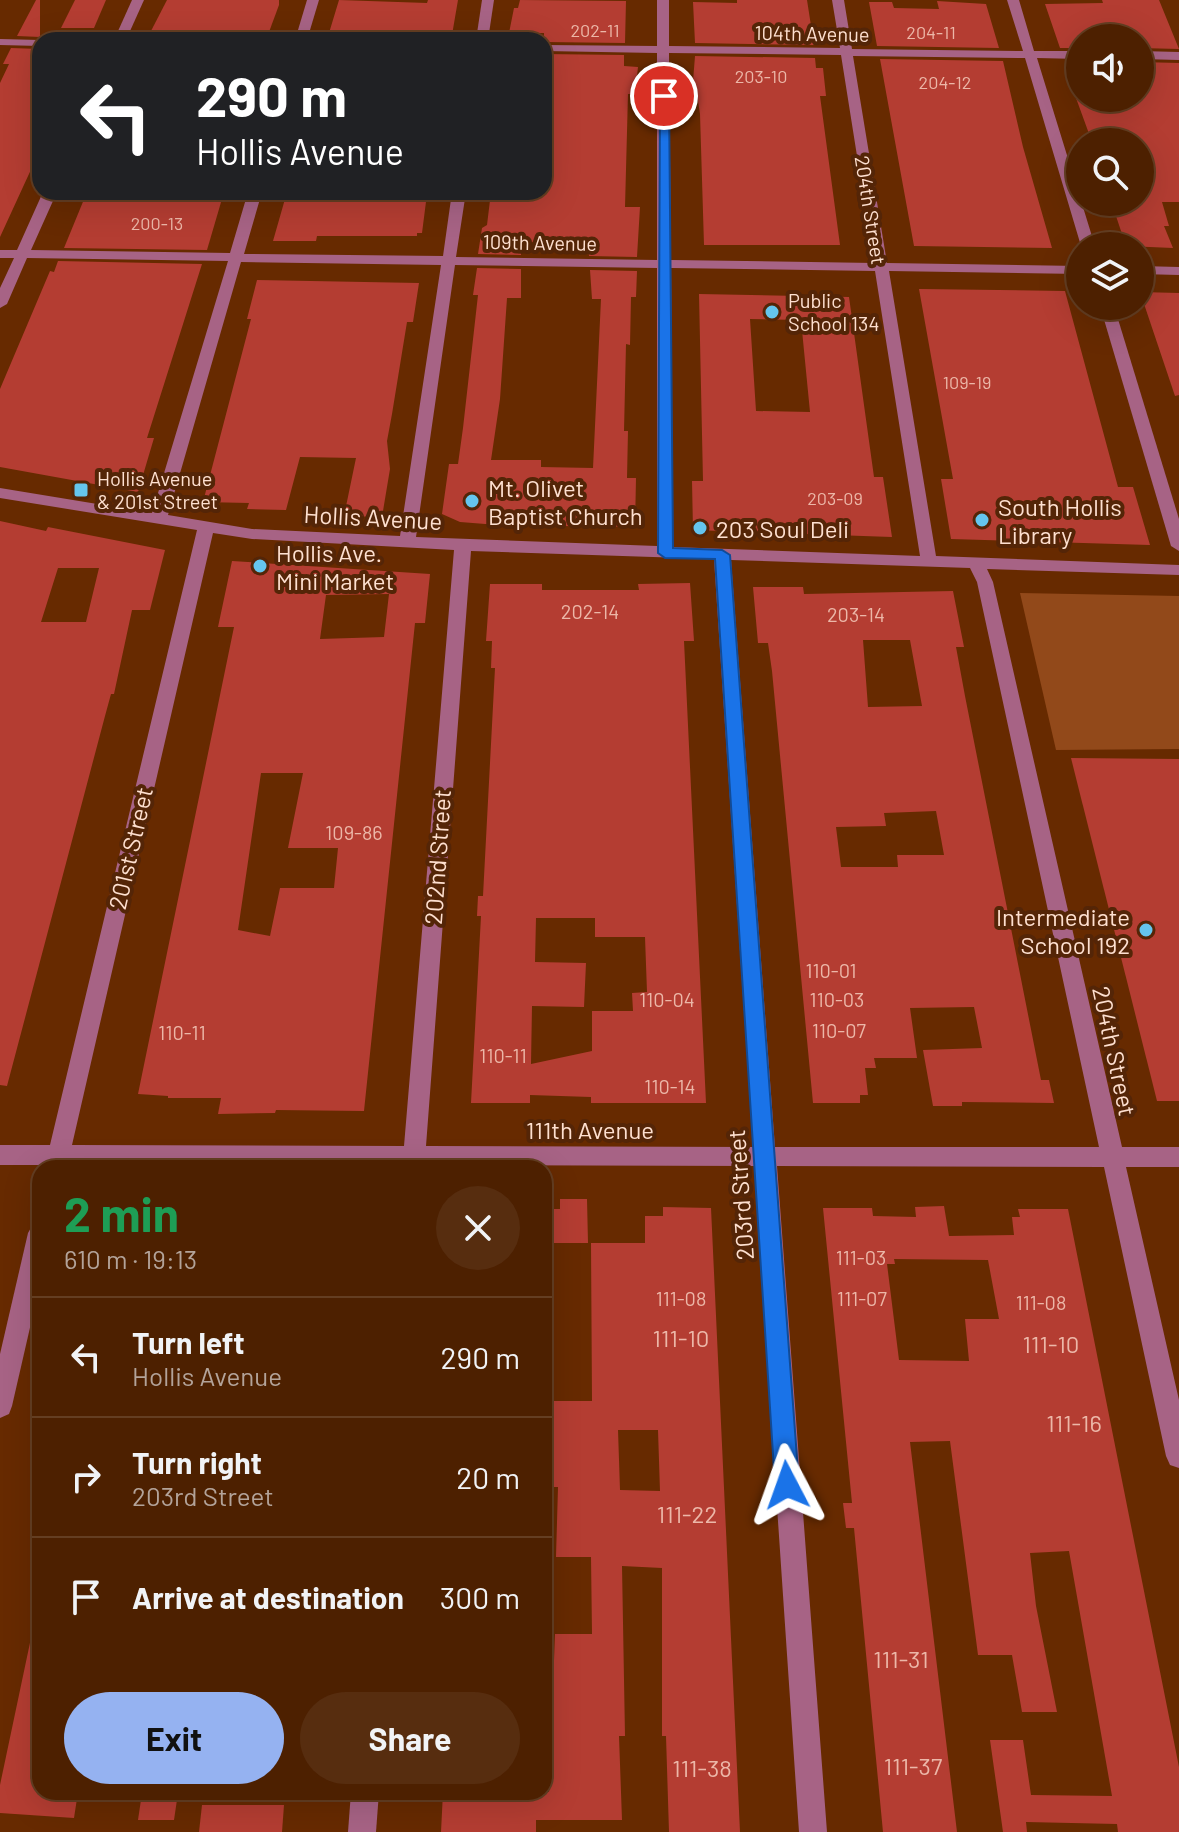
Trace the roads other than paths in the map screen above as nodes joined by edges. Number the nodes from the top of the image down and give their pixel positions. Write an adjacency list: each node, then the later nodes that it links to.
1 (138, 0): 7 (street)
2 (313, 0): 8 (street)
3 (488, 0): 9 (street)
4 (663, 0): 13 (street)
5 (838, 0): 14 (street, 204th Street)
6 (1013, 0): 15 (street)
7 (124, 32)
8 (303, 32)
9 (483, 32)
10 (0, 42): 11 (street)
11 (32, 43)
12 (552, 48): 13 (street, 104th Avenue)
13 (664, 49): 14 (street, 104th Avenue); 27 (street)
14 (847, 52): 15 (street, 104th Avenue); 28 (street, 204th Street)
15 (1030, 54): 16 (street, 104th Avenue); 22 (street)
16 (1066, 55)
17 (1154, 55): 18 (street)
18 (1179, 56)
19 (46, 200): 24 (street)
20 (253, 200): 25 (street)
21 (458, 200): 26 (street)
22 (1084, 232)
23 (0, 254): 24 (street, 109th Avenue)
24 (22, 255): 25 (street, 109th Avenue); 32 (street)
25 (236, 257): 26 (street, 109th Avenue); 35 (street)
26 (449, 261): 27 (street, 109th Avenue); 37 (street)
27 (664, 264): 28 (street, 109th Avenue); 40 (street)
28 (879, 266): 29 (street, 109th Avenue); 42 (street, 204th Street)
29 (1066, 270)
30 (1154, 270): 31 (street)
31 (1179, 271)
32 (0, 304)
33 (1111, 320): 39 (street)
34 (0, 493): 35 (street, Hollis Avenue)
35 (158, 520): 36 (street, Hollis Avenue)
36 (206, 527): 37 (street, Hollis Avenue); 50 (street, 201st Street)
37 (407, 543): 38 (street, Hollis Avenue)
38 (463, 545): 40 (street, Hollis Avenue); 51 (street, 202nd Street)
39 (1179, 546)
40 (665, 553): 41 (street, Hollis Avenue)
41 (722, 555): 42 (street, Hollis Avenue); 46 (street, 203rd Street)
42 (929, 562): 43 (street, Hollis Avenue)
43 (977, 564): 44 (street, Hollis Avenue); 47 (street, 204th Street)
44 (1179, 570)
45 (0, 1155): 49 (street, 111th Avenue)
46 (763, 1156): 47 (street, 111th Avenue); 52 (street, 111th Avenue); 58 (street, 203rd Street)
47 (1112, 1156): 48 (street, 111th Avenue); 55 (street, 204th Street)
48 (1179, 1157)
49 (41, 1160)
50 (57, 1160)
51 (414, 1160)
52 (484, 1160)
53 (32, 1268): 54 (street)
54 (0, 1406)
55 (1179, 1456)
56 (364, 1800): 57 (street)
57 (362, 1832)
58 (813, 1832)

